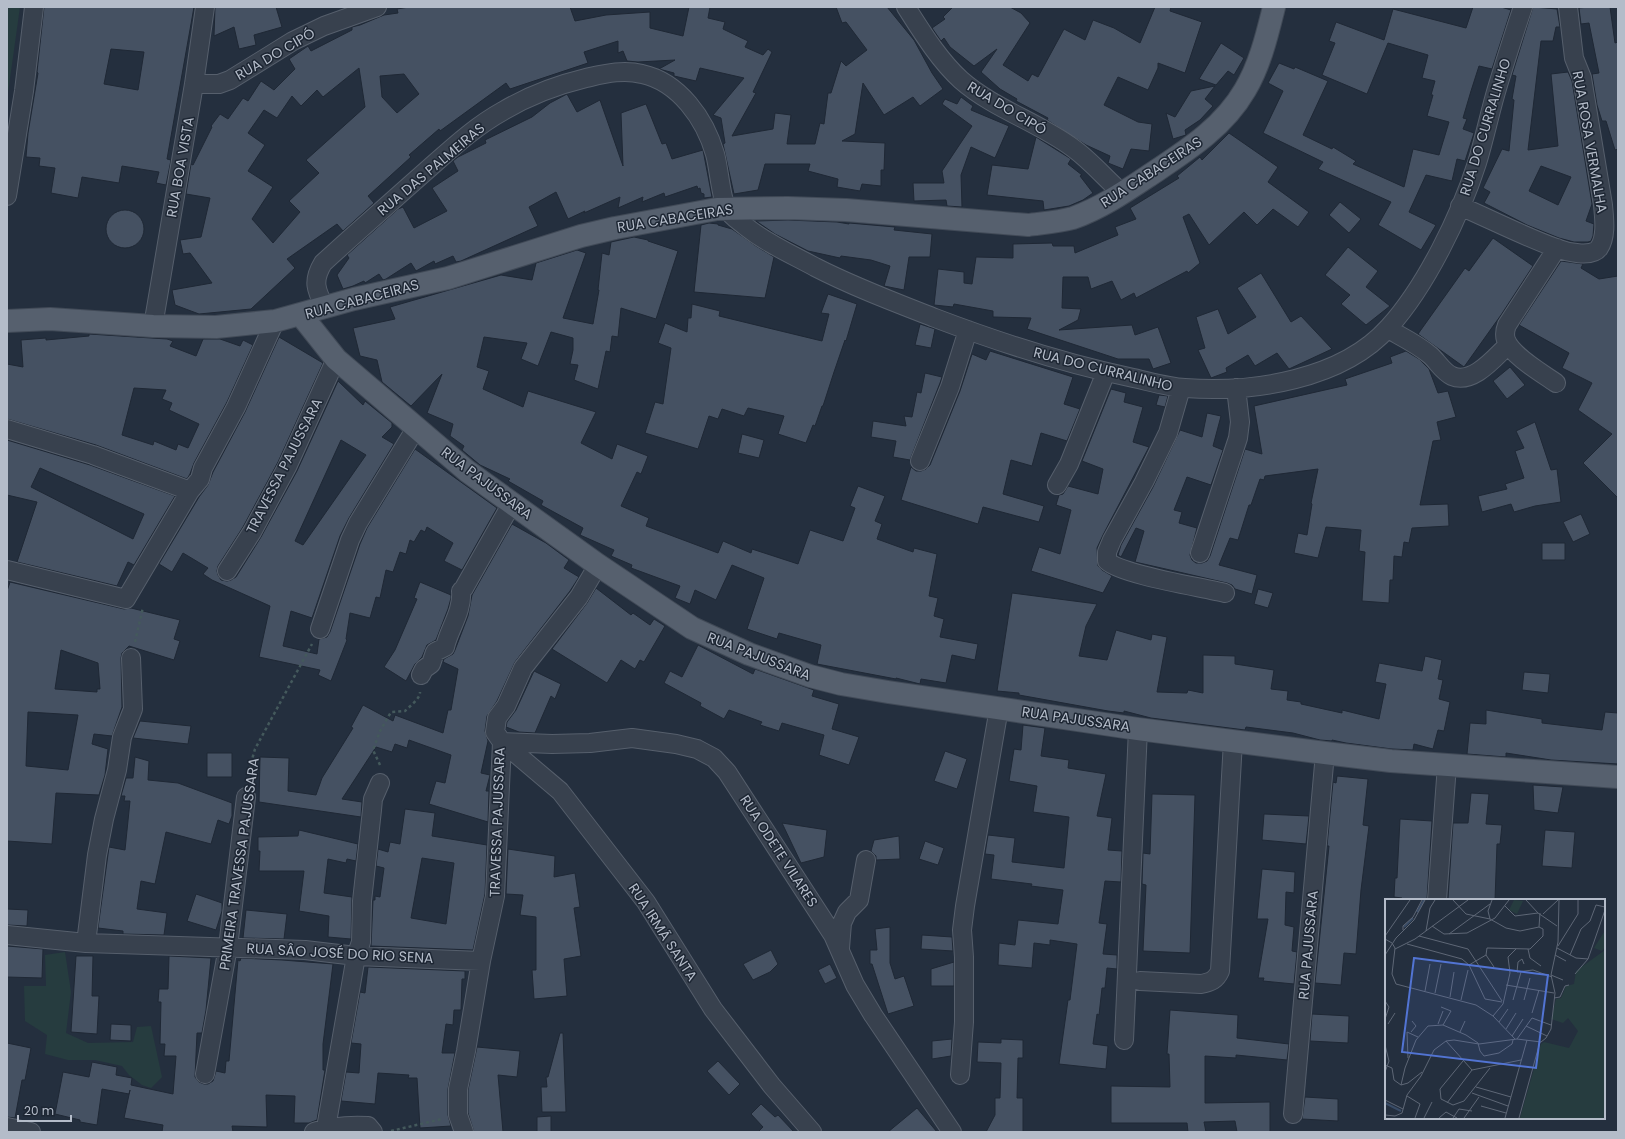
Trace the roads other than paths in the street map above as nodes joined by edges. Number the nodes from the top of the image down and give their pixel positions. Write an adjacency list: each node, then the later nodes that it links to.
1 (34, 7): 10 (street)
2 (205, 7): 8 (street, RUA BOA VISTA)
3 (377, 7): 8 (street, RUA DO CIPÓ)
4 (906, 7): 9 (street, RUA DO CIPÓ)
5 (1274, 7): 9 (main road, RUA CABACEIRAS)
6 (1522, 7): 11 (street, RUA DO CURRALINHO)
7 (1568, 7): 13 (street, RUA ROSA VERMALHA)
8 (194, 84): 18 (street, RUA BOA VISTA)
9 (1122, 193): 12 (main road, RUA CABACEIRAS)
10 (7, 196)
11 (1460, 206): 13 (street, RUA ROSA VERMALHA); 19 (street, RUA DO CURRALINHO)
12 (726, 208): 14 (main road, RUA CABACEIRAS); 14 (street, RUA DAS PALMEIRAS); 20 (street, RUA DO CURRALINHO)
13 (1557, 248): 21 (street)
14 (325, 308): 15 (main road, RUA CABACEIRAS)
15 (301, 315): 17 (main road, RUA CABACEIRAS); 22 (main road, RUA PAJUSSARA)
16 (7, 321): 18 (main road, RUA CABACEIRAS)
17 (275, 322): 18 (main road, RUA CABACEIRAS); 31 (street)
18 (153, 326)
19 (1388, 329): 21 (street); 26 (street, RUA DO CURRALINHO)
20 (968, 330): 23 (street, RUA DO CURRALINHO); 29 (street)
21 (1508, 345): 24 (street)
22 (336, 359): 27 (main road, RUA PAJUSSARA); 36 (street, TRAVESSA PAJUSSARA)
23 (1106, 372): 25 (street, RUA DO CURRALINHO); 30 (street)
24 (1556, 383)
25 (1181, 388): 26 (street, RUA DO CURRALINHO); 37 (street)
26 (1236, 388): 33 (street)
27 (416, 428): 32 (main road, RUA PAJUSSARA); 38 (street)
28 (7, 429): 31 (street)
29 (920, 461)
30 (1057, 485)
31 (190, 491): 35 (street)
32 (512, 503): 34 (main road, RUA PAJUSSARA); 40 (street)
33 (1200, 553)
34 (598, 565): 41 (main road, RUA PAJUSSARA); 44 (street, TRAVESSA PAJUSSARA)
35 (7, 570)
36 (227, 571)
37 (1225, 593)
38 (320, 629)
39 (130, 658): 53 (street)
40 (421, 675)
41 (998, 714): 42 (main road, RUA PAJUSSARA); 61 (street)
42 (1138, 729): 43 (main road, RUA PAJUSSARA); 59 (street)
43 (1233, 741): 45 (main road, RUA PAJUSSARA); 58 (street)
44 (502, 742): 55 (street, RUA ODETE VILARES); 57 (street, TRAVESSA PAJUSSARA); 68 (street, RUA IRMÃ SANTA)
45 (1325, 753): 46 (main road, RUA PAJUSSARA); 62 (street, RUA PAJUSSARA)
46 (1447, 765): 47 (main road, RUA PAJUSSARA); 51 (street)
47 (1618, 777)
48 (380, 783): 56 (street)
49 (246, 797): 54 (street, PRIMEIRA TRAVESSA PAJUSSARA)
50 (866, 860): 55 (street)
51 (1437, 899)
52 (7, 935): 53 (street, RUA SÂO JOSÉ DO RIO SENA)
53 (86, 943): 54 (street, RUA SÂO JOSÉ DO RIO SENA)
54 (228, 947): 56 (street, RUA SÂO JOSÉ DO RIO SENA); 60 (street, PRIMEIRA TRAVESSA PAJUSSARA)
55 (840, 948): 69 (street, RUA ODETE VILARES)
56 (356, 956): 57 (street, RUA SÂO JOSÉ DO RIO SENA); 64 (street)
57 (481, 961): 67 (street, TRAVESSA PAJUSSARA)
58 (1140, 982)
59 (1124, 1040)
60 (205, 1074)
61 (960, 1075)
62 (1293, 1114)
63 (7, 1127): 65 (street)
64 (320, 1130): 66 (street)
65 (31, 1132)
66 (373, 1132)
67 (464, 1132)
68 (812, 1132)
69 (952, 1132)

